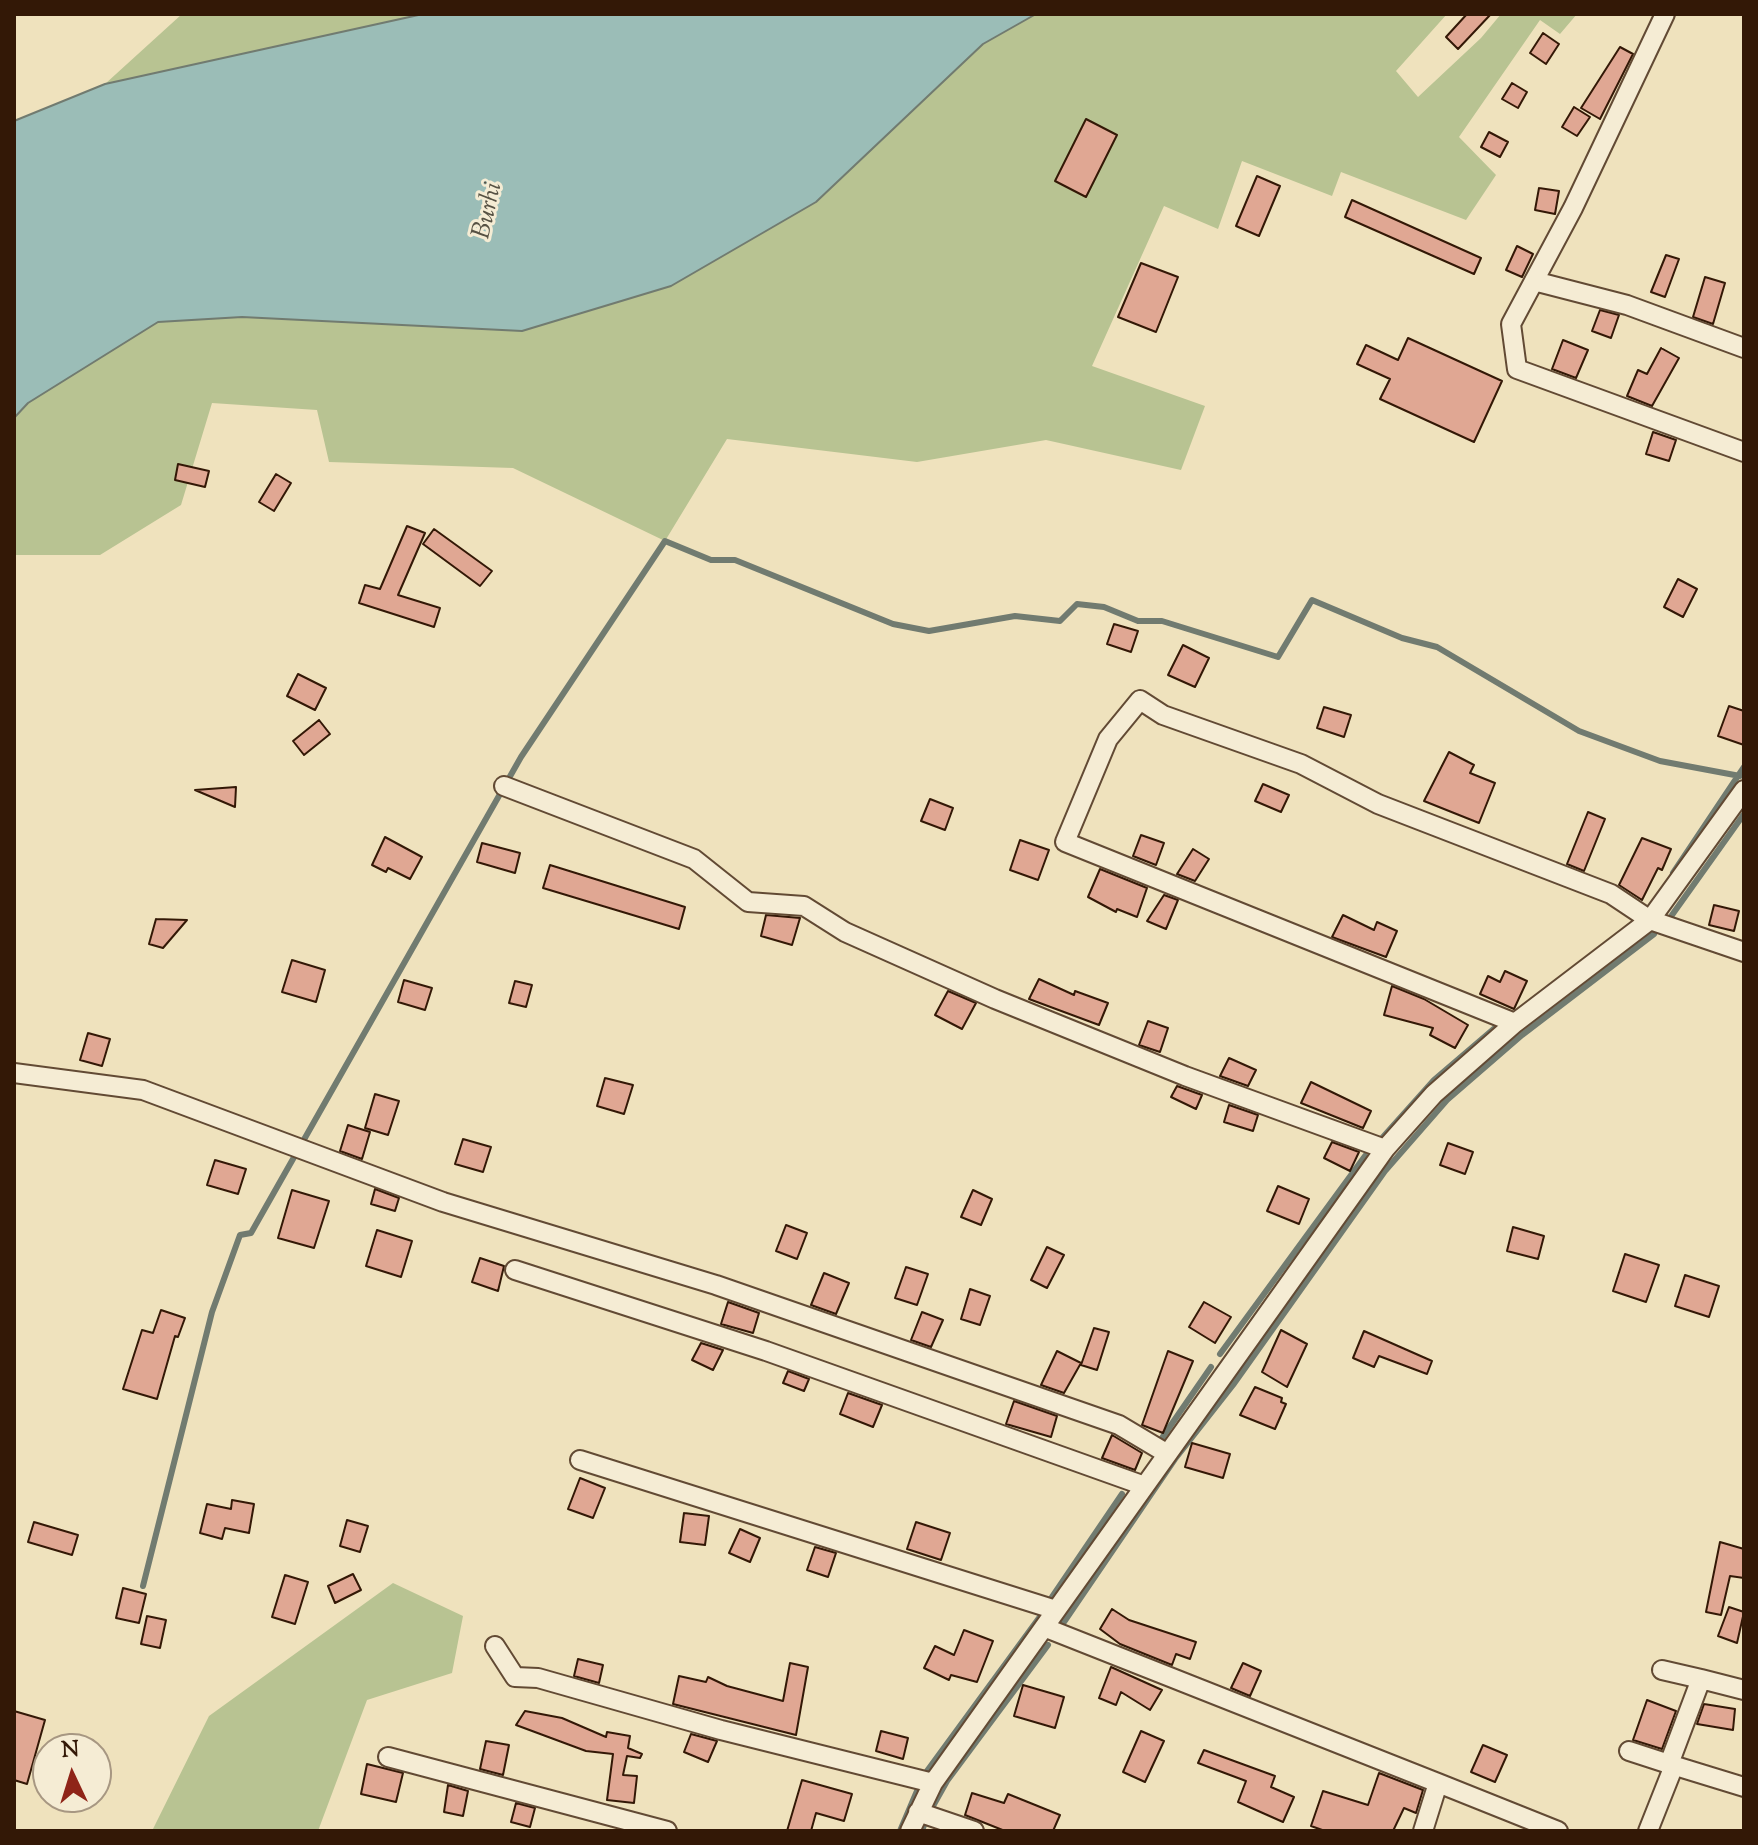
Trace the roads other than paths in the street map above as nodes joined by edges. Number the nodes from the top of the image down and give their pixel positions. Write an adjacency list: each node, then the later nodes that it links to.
1 (1665, 14): 2 (street)
2 (1534, 281): 3 (street); 4 (street)
3 (1744, 348)
4 (1744, 452)
5 (504, 786): 11 (street)
6 (1744, 790): 7 (street)
7 (1650, 920): 8 (street); 9 (street); 9 (street)
8 (1744, 952)
9 (1515, 1023): 11 (street)
10 (14, 1073): 13 (street)
11 (1385, 1149): 13 (street)
12 (515, 1270): 15 (street)
13 (1166, 1453): 15 (street)
14 (580, 1460): 16 (street)
15 (1142, 1485): 16 (street)
16 (1056, 1610): 17 (street)
17 (1046, 1628): 25 (street); 26 (street)
18 (495, 1646): 25 (street)
19 (1662, 1670): 20 (street)
20 (1701, 1679): 21 (street); 24 (street)
21 (1744, 1690)
22 (1629, 1751): 24 (street)
23 (388, 1757): 30 (street)
24 (1671, 1766): 27 (street); 35 (street)
25 (933, 1783): 28 (street)
26 (1438, 1783): 29 (street); 33 (street)
27 (1744, 1787)
28 (918, 1812): 31 (street); 32 (street)
29 (1520, 1824): 34 (street)
30 (667, 1831)
31 (910, 1831)
32 (974, 1831)
33 (1423, 1831)
34 (1558, 1831)
35 (1648, 1831)

